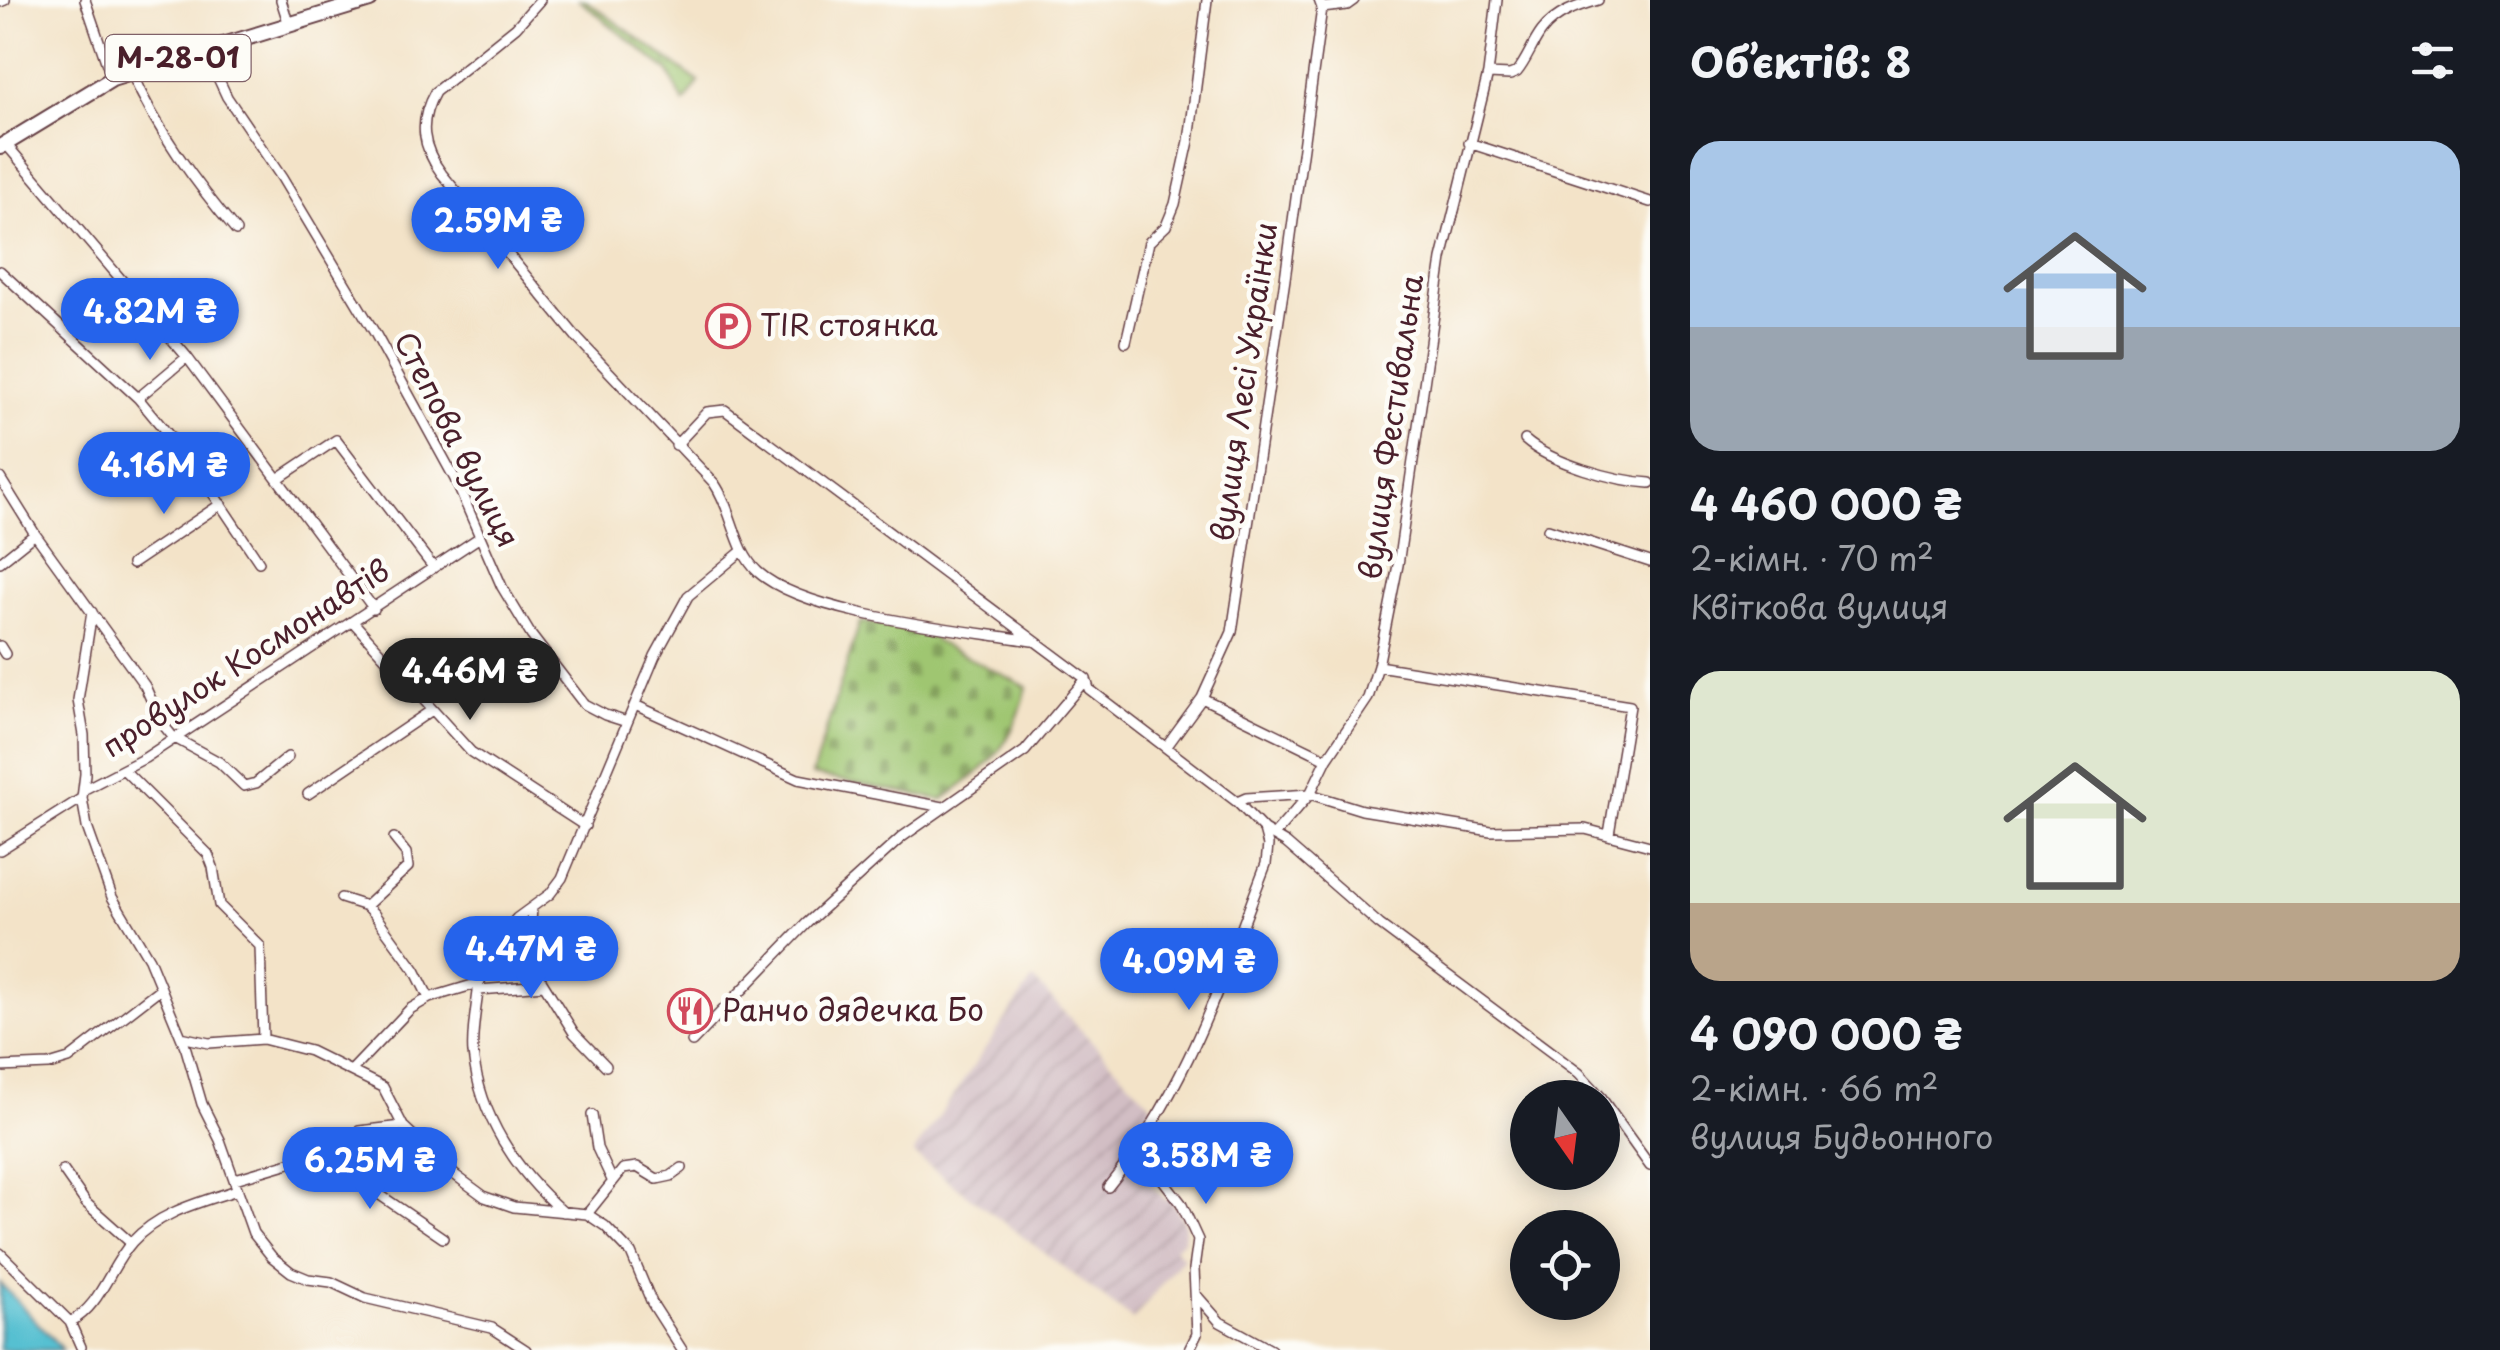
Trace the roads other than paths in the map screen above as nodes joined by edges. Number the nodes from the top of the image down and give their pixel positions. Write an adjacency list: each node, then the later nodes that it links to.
1 (85, 0): 14 (street)
2 (281, 0): 10 (street)
3 (370, 0): 10 (highway, М-28-01)
4 (540, 0): 24 (street)
5 (1207, 0): 20 (street)
6 (1354, 0): 9 (street)
7 (1496, 0): 13 (street, вулиця Фестивальна)
8 (1598, 0): 13 (street)
9 (1320, 4): 44 (street, вулиця Лесі Українки)
10 (289, 25): 11 (highway, М-28-01)
11 (205, 50): 12 (highway, М-28-01); 31 (street, Степова вулиця)
12 (131, 72): 14 (highway, М-28-01); 18 (street)
13 (1488, 74): 15 (street, вулиця Фестивальна)
14 (112, 79): 16 (highway, М-28-01)
15 (1469, 143): 17 (street); 42 (street, вулиця Фестивальна)
16 (2, 145): 21 (street)
17 (1650, 202)
18 (236, 231)
19 (0, 272): 22 (street)
20 (1126, 342)
21 (187, 358): 22 (street); 26 (street)
22 (138, 398): 28 (street)
23 (1525, 440): 27 (street)
24 (676, 445): 32 (street); 41 (street)
25 (0, 478): 30 (street)
26 (280, 478): 37 (street, провулок Космонавтів); 38 (street)
27 (1650, 483)
28 (221, 504): 34 (street); 36 (street)
29 (1548, 529): 35 (street)
30 (35, 534): 33 (street); 39 (street)
31 (480, 538): 37 (street, провулок Космонавтів); 47 (street, Степова вулиця)
32 (742, 551): 41 (street); 45 (street)
33 (0, 562)
34 (258, 562)
35 (1650, 562)
36 (132, 564)
37 (433, 566): 38 (street, провулок Космонавтів)
38 (374, 608): 40 (street, провулок Космонавтів)
39 (92, 612): 48 (street); 53 (street)
40 (354, 622): 46 (street); 48 (street, провулок Космонавтів)
41 (1036, 642): 43 (street)
42 (1378, 666): 51 (street, вулиця Фестивальна); 60 (street)
43 (1086, 679): 49 (street); 57 (street)
44 (1202, 698): 49 (street, вулиця Лесі Українки); 51 (street)
45 (635, 705): 47 (street); 57 (street)
46 (432, 710): 54 (street); 58 (street)
47 (628, 722): 58 (street)
48 (173, 737): 50 (street); 52 (street, провулок Космонавтів)
49 (1168, 746): 56 (street)
50 (288, 757)
51 (1327, 759): 55 (street, вулиця Фестивальна)
52 (124, 770): 53 (street, провулок Космонавтів); 72 (street)
53 (82, 794): 63 (street, провулок Космонавтів); 69 (street)
54 (308, 794)
55 (1310, 794): 56 (street); 59 (street, вулиця Фестивальна); 60 (street)
56 (1237, 802): 59 (street)
57 (944, 807): 73 (street)
58 (584, 826): 66 (street)
59 (1269, 832): 77 (street); 81 (street)
60 (1609, 834): 62 (street)
61 (394, 838): 65 (street)
62 (1650, 846)
63 (0, 850)
64 (341, 898): 65 (street)
65 (366, 906): 70 (street)
66 (532, 906): 67 (street); 68 (street)
67 (544, 985): 68 (street); 74 (street)
68 (479, 987): 70 (street); 89 (street)
69 (161, 988): 71 (street); 75 (street)
70 (428, 998): 76 (street)
71 (181, 1037): 72 (street); 87 (street)
72 (263, 1039): 76 (street)
73 (692, 1042)
74 (606, 1066)
75 (0, 1067)
76 (351, 1071): 80 (street)
77 (1585, 1080)
78 (592, 1114): 86 (street)
79 (1620, 1124): 83 (street)
80 (404, 1126): 82 (street); 89 (street)
81 (1139, 1148): 88 (street); 94 (street)
82 (320, 1154): 87 (street); 91 (street)
83 (1650, 1166)
84 (682, 1168): 86 (street)
85 (64, 1170): 92 (street)
86 (612, 1180): 90 (street)
87 (236, 1184): 92 (street); 97 (street)
88 (1108, 1187)
89 (564, 1213): 90 (street)
90 (587, 1214): 98 (street)
91 (443, 1238)
92 (131, 1242): 95 (street)
93 (0, 1253): 95 (street)
94 (1196, 1294): 99 (street); 100 (street)
95 (70, 1322): 96 (street)
96 (82, 1349)
97 (526, 1350)
98 (682, 1350)
99 (1189, 1350)
100 (1271, 1350)

